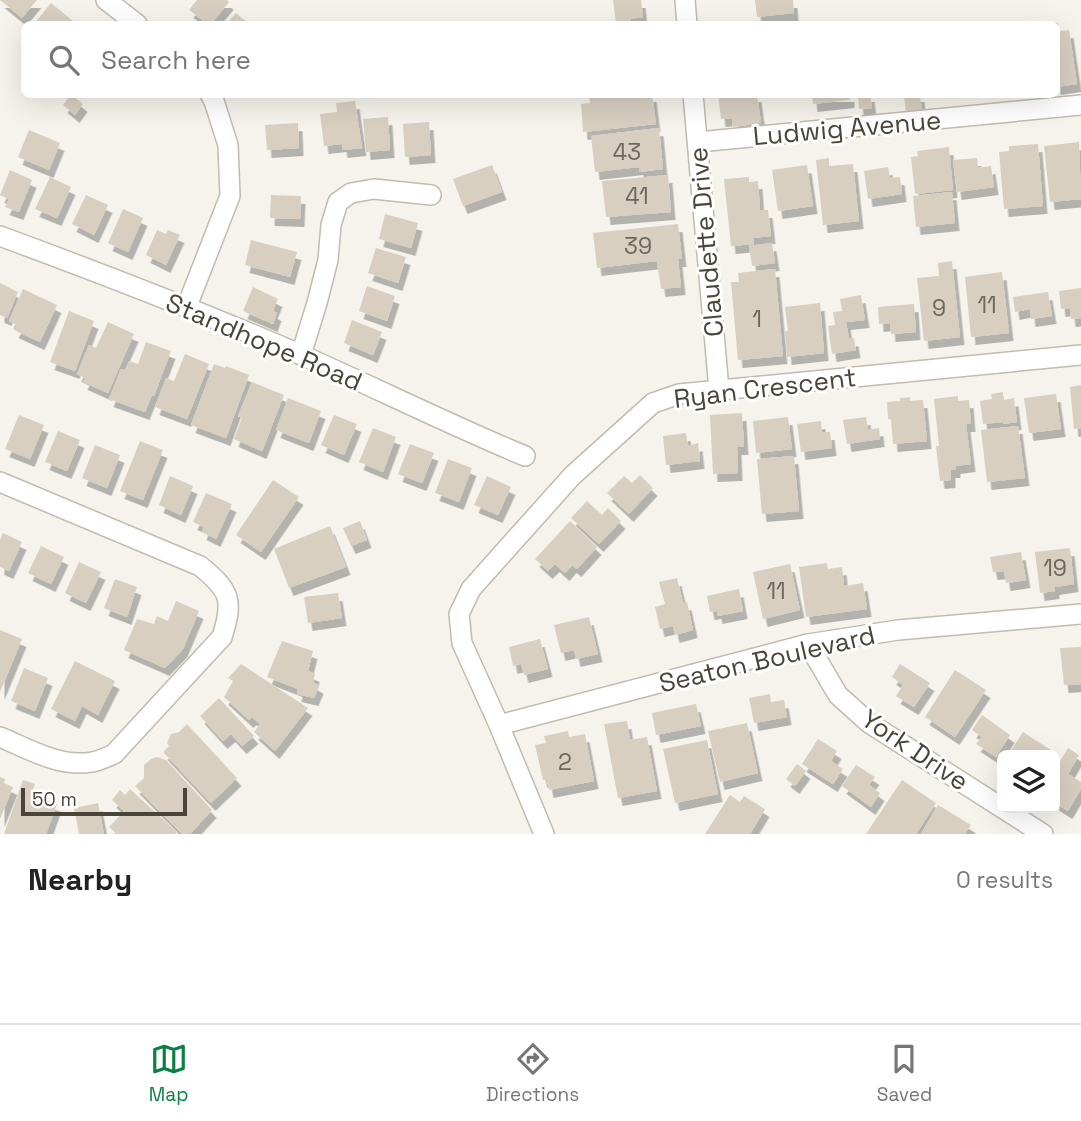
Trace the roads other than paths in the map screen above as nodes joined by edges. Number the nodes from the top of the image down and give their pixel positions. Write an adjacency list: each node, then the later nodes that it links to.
1 (106, 0): 3 (street)
2 (685, 0): 4 (street)
3 (134, 21)
4 (687, 21)
5 (212, 98): 11 (street)
6 (693, 98): 8 (street, Claudette Drive)
7 (1081, 106): 8 (street, Ludwig Avenue)
8 (698, 142): 14 (street, Claudette Drive)
9 (431, 195): 12 (street)
10 (0, 236): 11 (street, Standhope Road)
11 (187, 306): 12 (street, Standhope Road)
12 (301, 355): 15 (street, Standhope Road)
13 (1081, 355): 14 (street, Ryan Crescent)
14 (719, 390): 19 (street, Ryan Crescent)
15 (525, 456)
16 (0, 482): 20 (street)
17 (1081, 614): 18 (street, Seaton Boulevard)
18 (808, 644): 19 (street, Seaton Boulevard); 22 (street, York Drive)
19 (499, 725): 21 (street)
20 (0, 737)
21 (544, 834)
22 (1043, 834)

